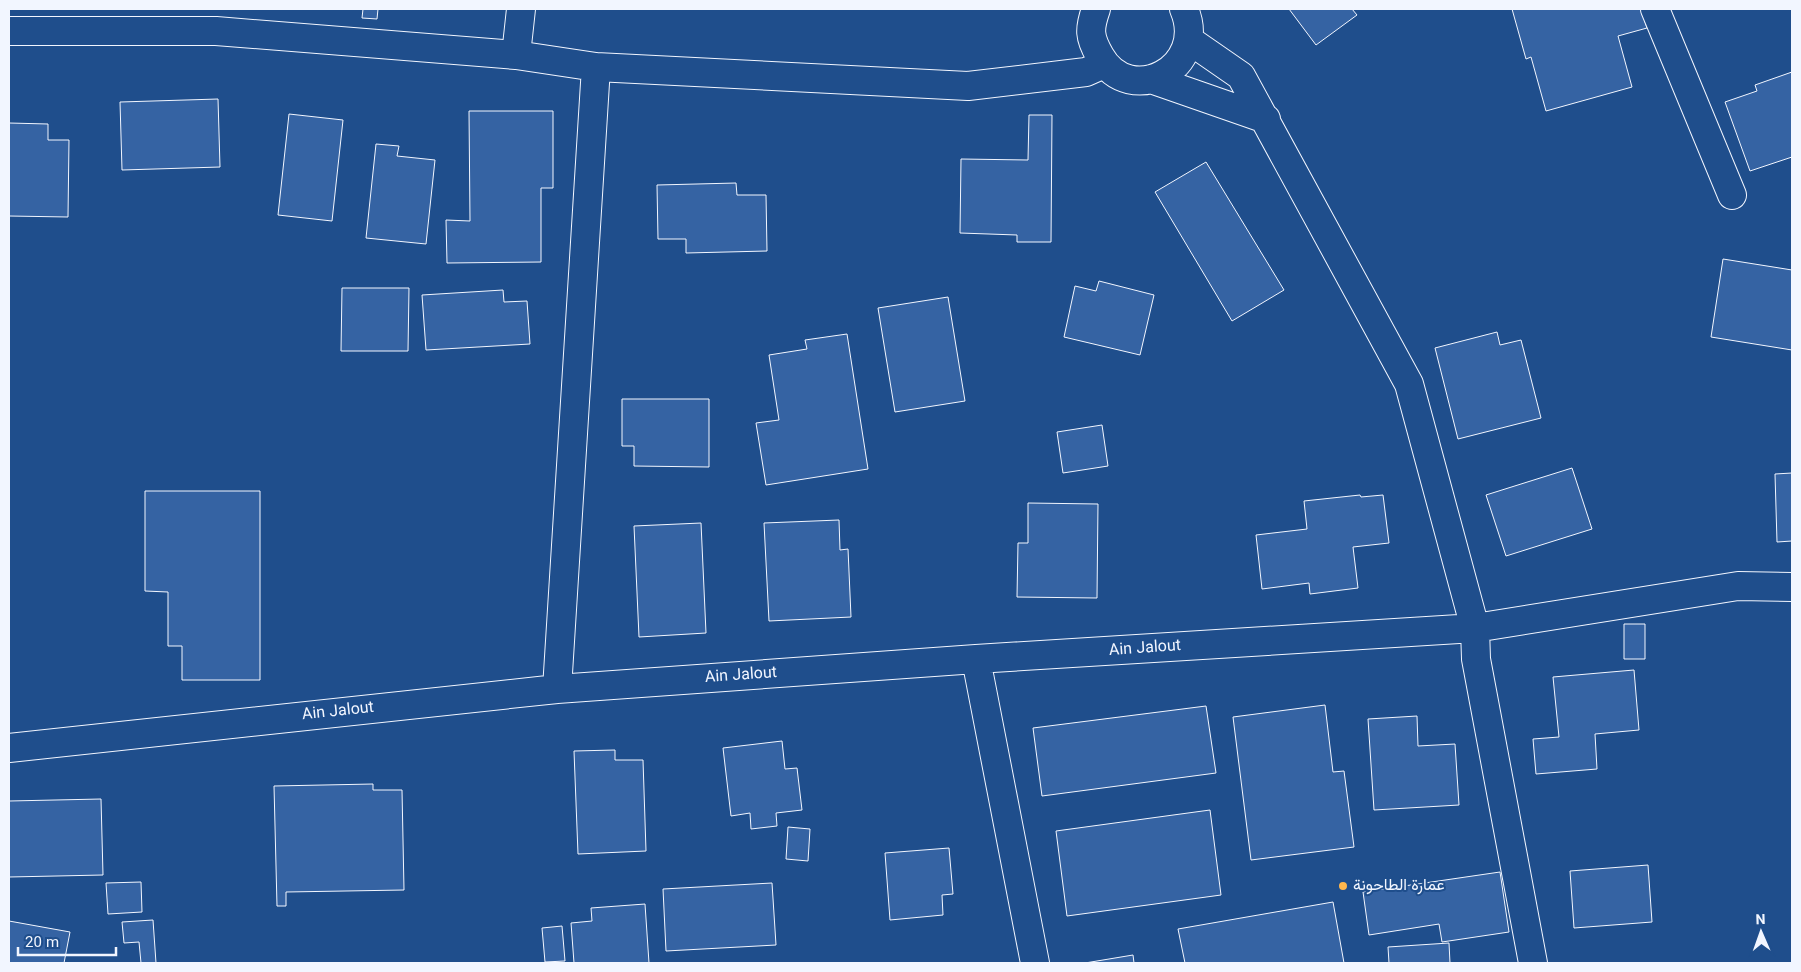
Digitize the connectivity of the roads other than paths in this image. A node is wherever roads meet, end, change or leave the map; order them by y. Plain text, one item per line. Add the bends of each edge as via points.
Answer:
1 (521, 9) edge
2 (1096, 9) edge
3 (1184, 9) edge
4 (1655, 9) edge
5 (9, 31) edge
6 (1189, 40) junction
7 (516, 55) junction
8 (1104, 64) junction
9 (596, 67) junction
10 (1151, 79) junction
11 (1266, 119) junction
12 (1732, 196) dead end
13 (1792, 587) edge
14 (1475, 628) junction
15 (976, 659) junction
16 (557, 689) junction
17 (9, 748) edge
18 (1035, 963) edge
19 (1533, 963) edge

1 - 7 street
2 - 8 street via 1091,22 1091,42
3 - 6 street via 1189,20
4 - 12 street
5 - 7 street via 216,31
6 - 10 street via 1182,58 1168,72
6 - 11 street via 1241,76
7 - 9 street
8 - 9 street via 1086,72 968,86
8 - 10 street via 1132,80
9 - 16 street
10 - 11 street
11 - 14 street via 1409,384
13 - 14 street, Ain Jalout via 1738,586
14 - 15 street, Ain Jalout
14 - 19 street via 1476,659
15 - 16 street, Ain Jalout
15 - 18 street
16 - 17 street, Ain Jalout

